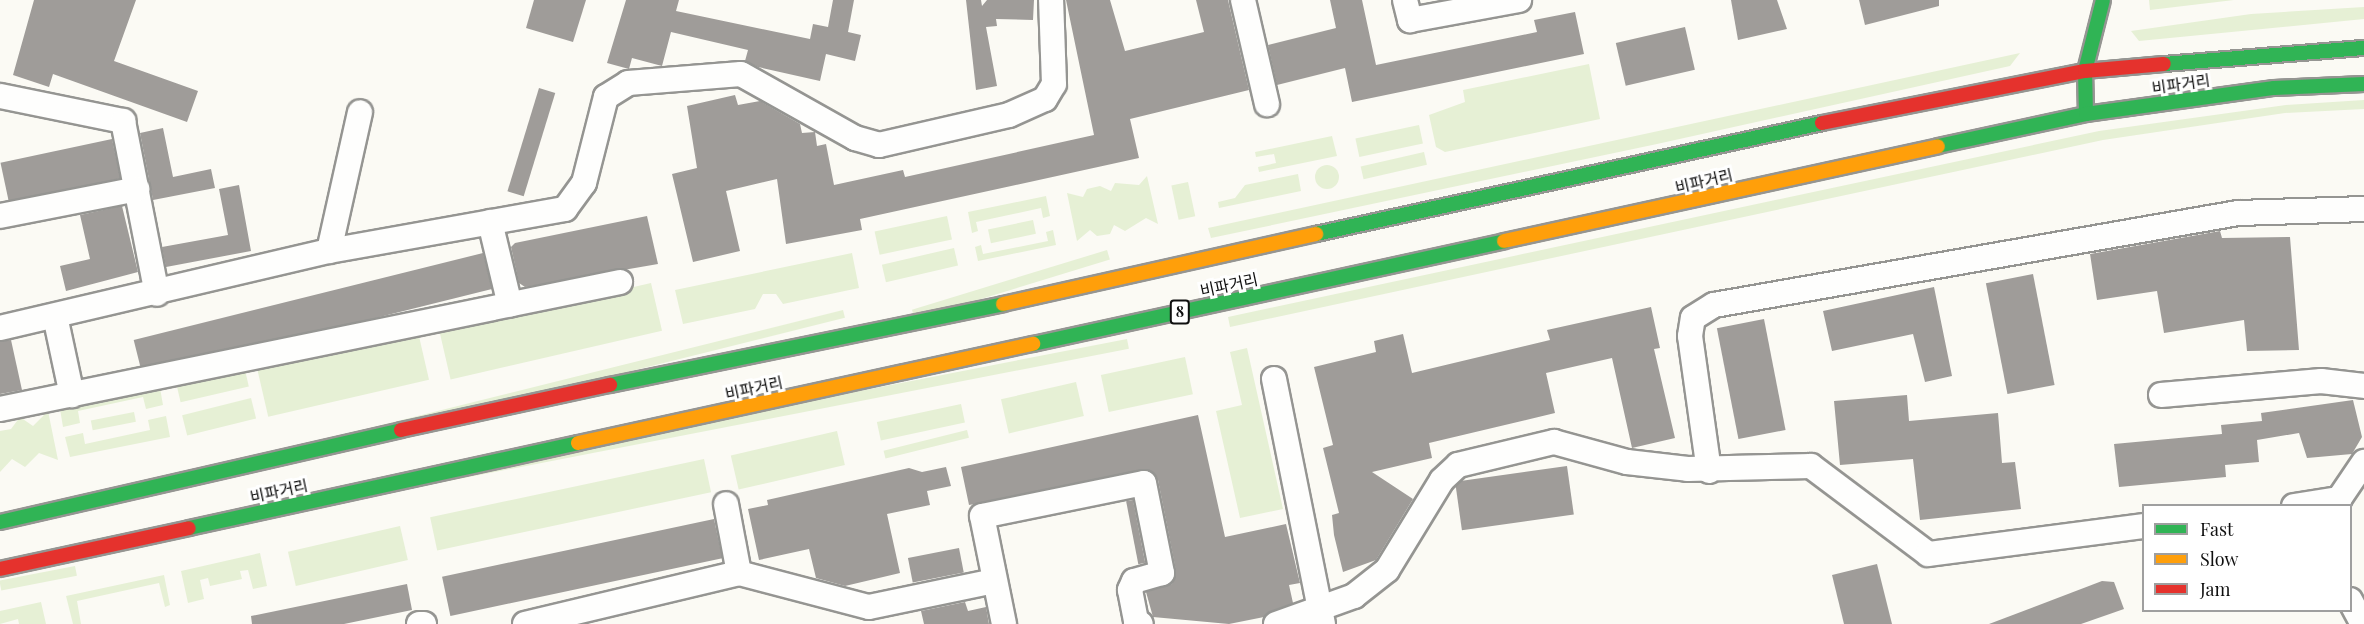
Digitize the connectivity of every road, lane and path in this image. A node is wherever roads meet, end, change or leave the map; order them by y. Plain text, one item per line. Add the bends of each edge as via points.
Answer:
1 (1051, 0) edge
2 (1243, 0) edge
3 (1405, 0) edge
4 (1519, 0) edge
5 (2103, 0) edge
6 (2364, 48) edge
7 (2085, 71) junction
8 (2364, 84) edge
9 (0, 96) edge
10 (1267, 104) dead end
11 (360, 112) dead end
12 (2086, 114) junction
13 (137, 189) junction
14 (2364, 209) edge
15 (0, 216) edge
16 (490, 222) junction
17 (329, 251) junction
18 (620, 282) dead end
19 (156, 294) junction
20 (510, 305) junction
21 (55, 316) junction
22 (0, 328) edge
23 (1274, 379) dead end
24 (2364, 386) edge
25 (72, 394) junction
26 (2161, 394) dead end
27 (0, 410) edge
28 (2364, 462) edge
29 (1709, 471) junction
30 (2339, 502) edge
31 (726, 504) dead end
32 (2316, 504) edge
33 (0, 522) edge
34 (2142, 526) edge
35 (0, 568) edge
36 (739, 573) junction
37 (994, 581) junction
38 (2352, 604) edge
39 (1322, 618) edge
40 (1137, 623) edge
41 (419, 624) edge
42 (424, 624) edge
43 (525, 624) edge
44 (1004, 624) edge
45 (1276, 624) edge
46 (2362, 624) edge

1 - 16 street via 1053,84 1032,108 879,144 855,138 741,74 628,83 616,87 599,112 579,195 565,209
2 - 10 street
3 - 4 street via 1410,20
5 - 7 main road
6 - 7 main road, 비파거리
7 - 12 main road
7 - 33 main road, 비파거리 via 1648,158 1100,284 490,410
8 - 12 main road, 비파거리 / 8 via 2274,88
9 - 13 street via 123,121
11 - 17 street
12 - 35 main road, 비파거리 / 8
13 - 15 street
13 - 19 street
14 - 29 street via 2238,213 1714,305 1693,318 1690,336
16 - 17 street
16 - 20 street
17 - 19 street
18 - 20 street
19 - 21 street
20 - 25 street
21 - 22 street
21 - 25 street
23 - 39 street
24 - 26 street via 2321,381
25 - 27 street
28 - 30 street
29 - 34 street via 1811,466 1929,554
29 - 39 street via 1627,462 1554,442 1458,465 1442,480 1387,570
30 - 32 street
31 - 36 street
36 - 37 street via 869,607
36 - 43 street
37 - 40 street via 982,516 1144,483 1162,573 1134,581 1130,590
37 - 44 street
38 - 46 street
39 - 45 street
41 - 42 street

